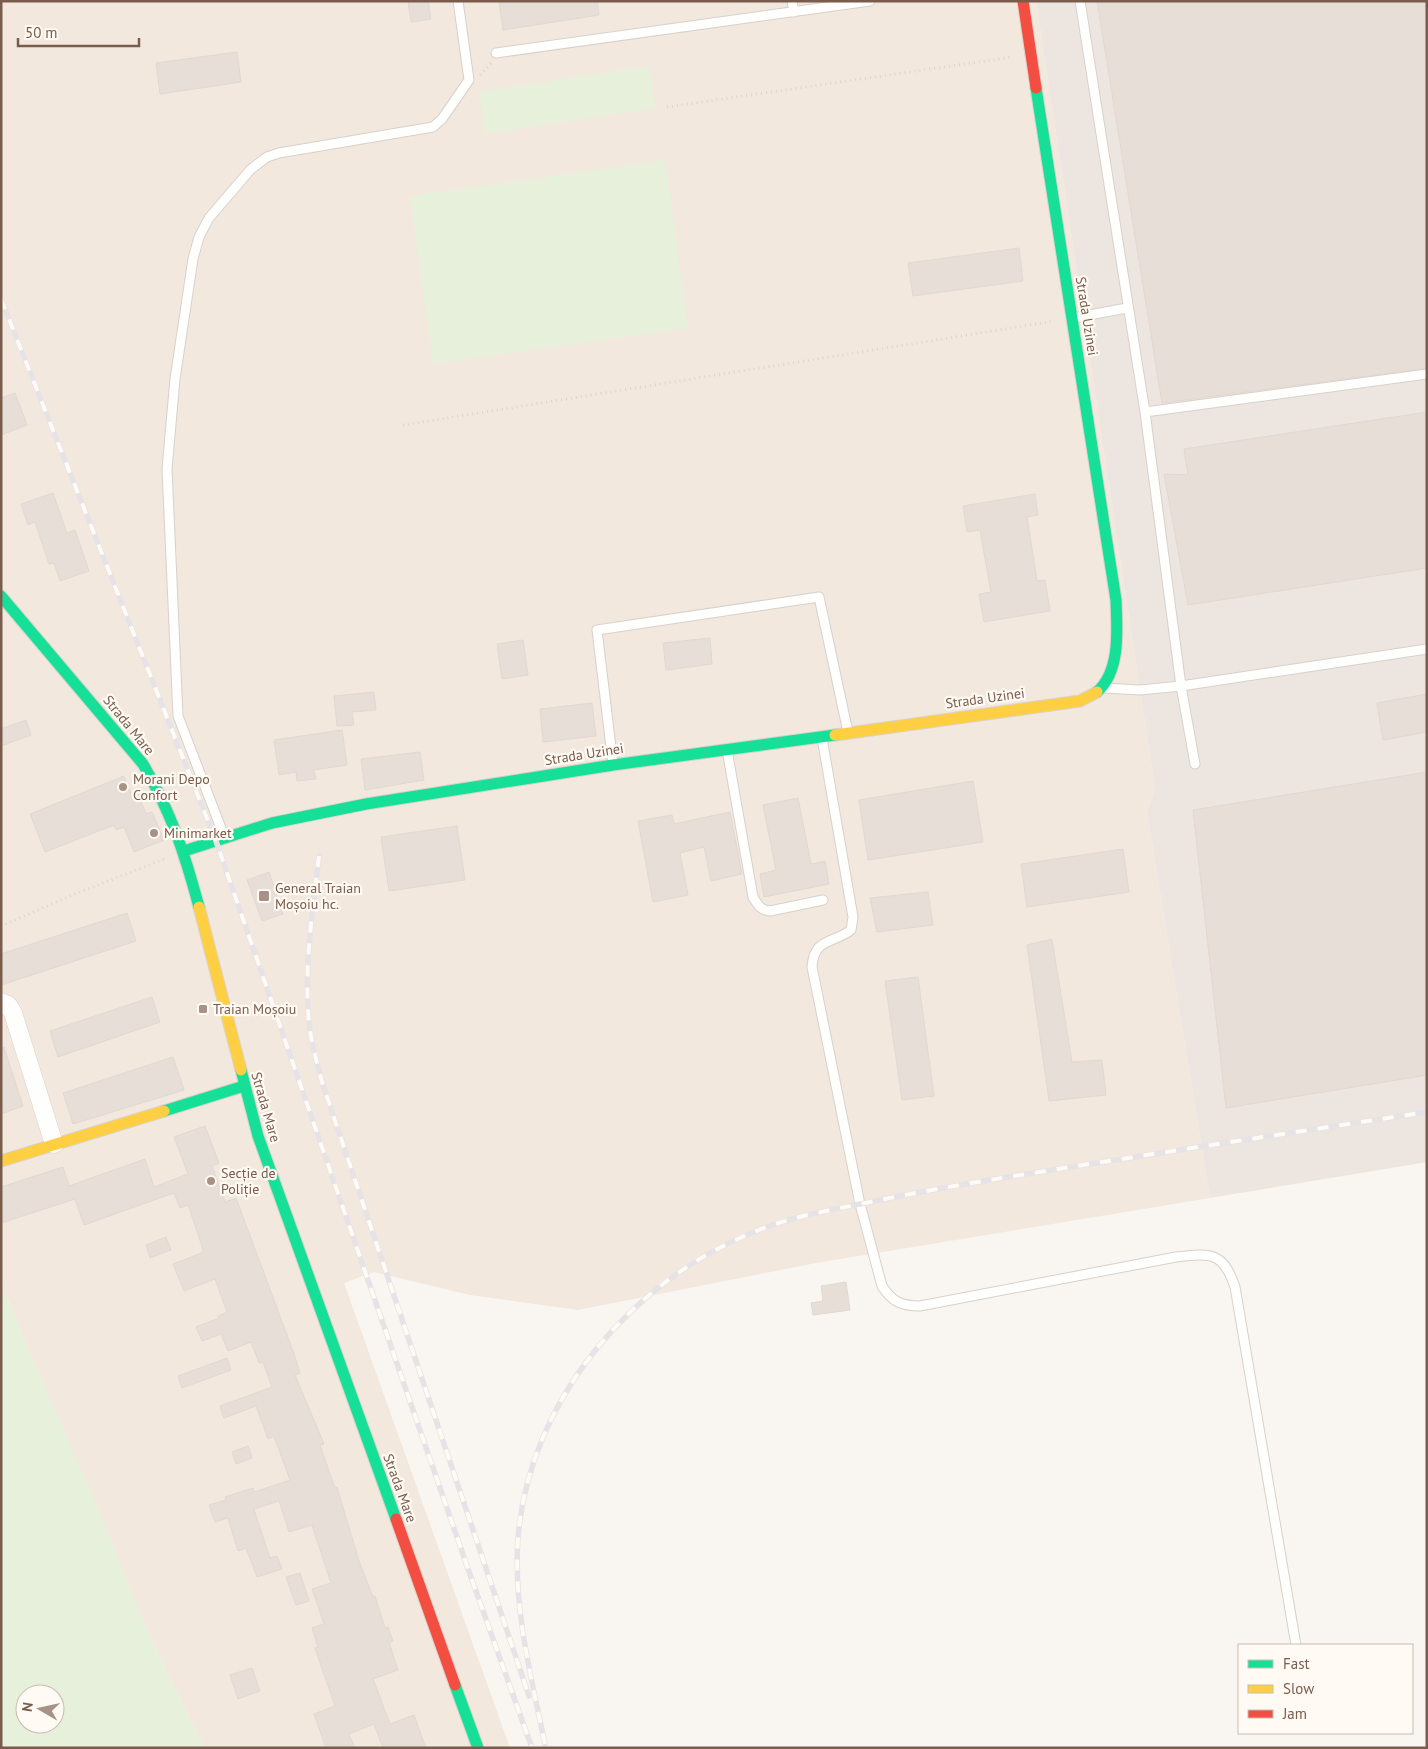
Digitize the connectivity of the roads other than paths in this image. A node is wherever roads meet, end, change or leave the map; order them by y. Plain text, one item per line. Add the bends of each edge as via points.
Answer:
1 (458, 1) edge
2 (792, 1) edge
3 (870, 1) edge
4 (1023, 1) edge
5 (1080, 1) edge
6 (794, 12) junction
7 (496, 53) road end
8 (1127, 308) junction
9 (1072, 318) junction
10 (1427, 374) edge
11 (1145, 412) junction
12 (1, 596) edge
13 (1427, 649) edge
14 (1181, 686) junction
15 (1102, 688) junction
16 (848, 732) junction
17 (822, 736) junction
18 (727, 749) junction
19 (1195, 764) dead end
20 (613, 765) junction
21 (225, 838) junction
22 (184, 851) junction
23 (823, 900) dead end
24 (1, 1002) edge
25 (244, 1086) junction
26 (54, 1144) junction
27 (1, 1161) edge
28 (1296, 1644) edge
29 (478, 1748) edge

1 - 21 lane via 469,80 442,119 433,127 267,157 208,218 199,237 175,379 168,479 178,716
2 - 6 lane
3 - 6 lane
4 - 9 street, Strada Uzinei
5 - 8 lane
6 - 7 lane
8 - 9 lane
8 - 11 lane
9 - 15 street, Strada Uzinei via 1116,600 1114,664
10 - 11 lane
11 - 14 lane
12 - 22 street, Strada Mare via 143,764
13 - 14 lane
14 - 15 lane via 1140,690
14 - 19 lane
15 - 16 street, Strada Uzinei via 1080,701
16 - 17 street, Strada Uzinei
16 - 20 lane via 819,597 597,630
17 - 18 street, Strada Uzinei
17 - 28 lane via 853,917 851,930 821,944 813,954 812,966 860,1204 882,1286 898,1304 920,1306 1176,1257 1209,1256 1221,1260 1229,1269 1235,1287
18 - 20 street, Strada Uzinei
18 - 23 lane via 753,897 758,906 770,911
20 - 21 street, Strada Uzinei via 366,804 272,824
21 - 22 street, Strada Uzinei
22 - 25 street, Strada Mare
24 - 26 street via 8,1005 13,1013
25 - 26 street
25 - 29 street, Strada Mare via 277,1192
26 - 27 street

